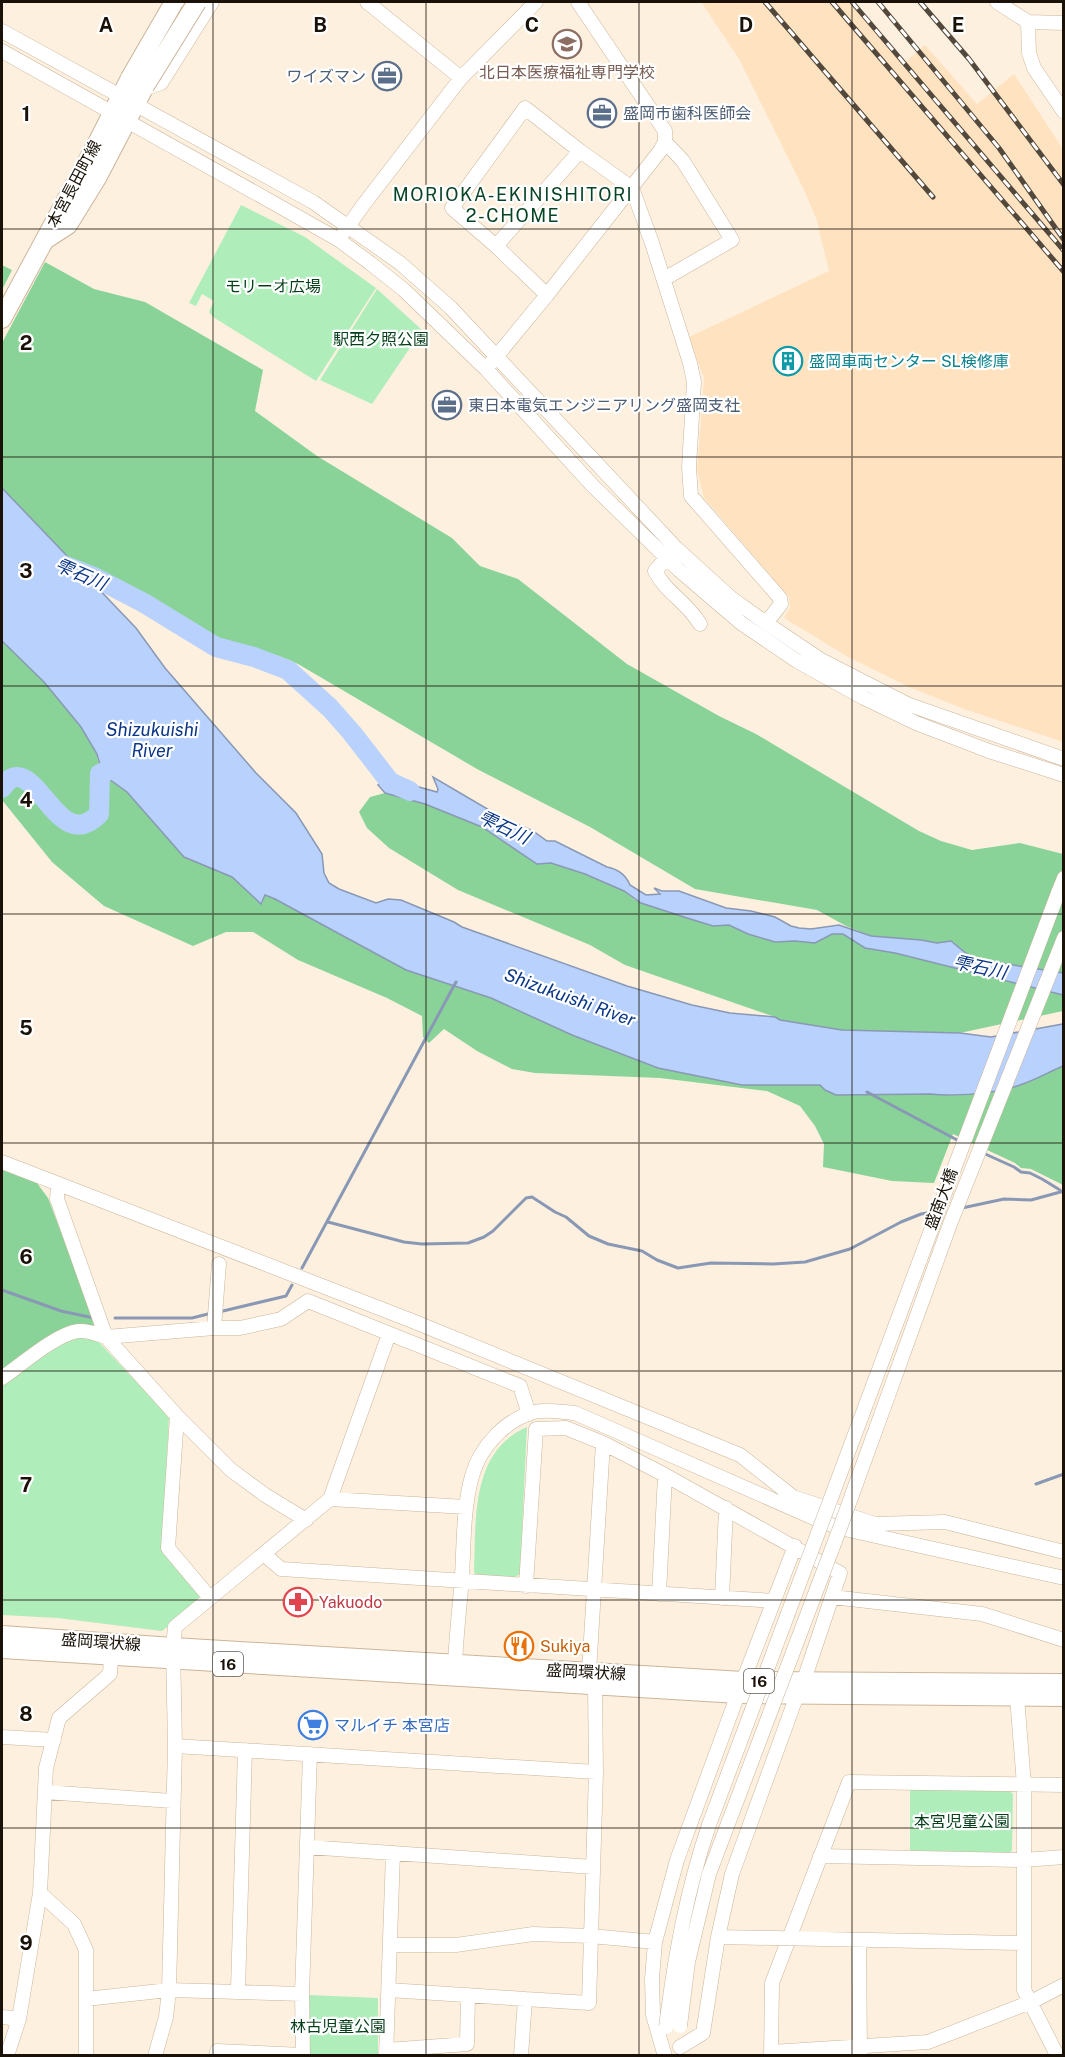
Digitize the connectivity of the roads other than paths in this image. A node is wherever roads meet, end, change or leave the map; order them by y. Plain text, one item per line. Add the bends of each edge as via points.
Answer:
1 (176, 2) edge
2 (197, 2) edge
3 (212, 2) edge
4 (367, 2) edge
5 (536, 2) edge
6 (579, 2) edge
7 (997, 2) edge
8 (1028, 22) junction
9 (1064, 23) edge
10 (2, 31) edge
11 (2, 51) edge
12 (460, 78) junction
13 (137, 82) junction
14 (123, 109) junction
15 (1064, 112) edge
16 (664, 142) junction
17 (580, 151) junction
18 (632, 188) junction
19 (348, 226) junction
20 (339, 240) junction
21 (496, 246) junction
22 (664, 279) junction
23 (547, 295) junction
24 (2, 319) edge
25 (497, 357) junction
26 (486, 369) junction
27 (671, 553) junction
28 (766, 623) junction
29 (700, 624) dead end
30 (1064, 759) edge
31 (1064, 775) edge
32 (1064, 878) edge
33 (1064, 938) edge
34 (2, 1162) edge
35 (57, 1185) junction
36 (219, 1264) dead end
37 (214, 1328) junction
38 (389, 1334) junction
39 (106, 1337) junction
40 (2, 1378) edge
41 (529, 1414) junction
42 (177, 1416) junction
43 (603, 1443) junction
44 (665, 1475) junction
45 (330, 1499) junction
46 (466, 1507) junction
47 (726, 1508) junction
48 (306, 1520) junction
49 (823, 1522) junction
50 (840, 1528) junction
51 (795, 1546) junction
52 (1064, 1552) edge
53 (265, 1555) junction
54 (1064, 1578) edge
55 (462, 1581) junction
56 (526, 1586) junction
57 (593, 1588) junction
58 (659, 1594) junction
59 (832, 1597) junction
60 (210, 1598) junction
61 (722, 1598) junction
62 (774, 1601) junction
63 (2, 1635) edge
64 (1064, 1640) edge
65 (2, 1649) edge
66 (173, 1654) junction
67 (111, 1656) junction
68 (455, 1671) junction
69 (592, 1679) junction
70 (1064, 1683) edge
71 (741, 1687) junction
72 (800, 1688) junction
73 (1017, 1697) junction
74 (1064, 1697) edge
75 (2, 1737) edge
76 (54, 1740) junction
77 (175, 1746) junction
78 (245, 1750) junction
79 (310, 1754) junction
80 (596, 1772) junction
81 (1024, 1785) junction
82 (1064, 1785) edge
83 (45, 1792) junction
84 (172, 1801) junction
85 (307, 1847) junction
86 (393, 1853) junction
87 (820, 1856) junction
88 (1064, 1857) edge
89 (1023, 1860) junction
90 (593, 1868) junction
91 (40, 1893) junction
92 (591, 1936) junction
93 (718, 1937) junction
94 (788, 1939) junction
95 (859, 1941) junction
96 (655, 1942) junction
97 (1023, 1943) junction
98 (390, 1945) junction
99 (1064, 1985) edge
100 (169, 1990) junction
101 (238, 1990) junction
102 (389, 1990) junction
103 (302, 1994) junction
104 (468, 1995) junction
105 (86, 1999) junction
106 (525, 1999) junction
107 (1031, 2002) junction
108 (2, 2018) edge
109 (19, 2019) junction
110 (673, 2026) junction
111 (680, 2051) edge
112 (860, 2051) edge
113 (386, 2053) edge
114 (1057, 2053) edge
115 (664, 2054) edge
116 (771, 2054) edge
117 (7, 2055) edge
118 (86, 2055) edge
119 (155, 2055) edge
120 (217, 2055) edge
121 (303, 2055) edge
122 (521, 2055) edge

1 - 3 street via 130,70 131,77 149,87 161,83
1 - 13 main road, 本宮長田町線, bridge
2 - 13 main road, 本宮長田町線, bridge
4 - 12 street
5 - 12 street
6 - 16 street via 665,131
7 - 8 street
8 - 9 street
8 - 15 street via 1029,53 1034,68
10 - 14 street
11 - 14 street
12 - 19 street
13 - 14 main road, 本宮長田町線
14 - 19 street via 313,202
14 - 20 street
14 - 24 main road, 本宮長田町線 via 97,178 68,225 44,241
16 - 18 street
16 - 22 street via 683,161 732,240
17 - 18 street
17 - 21 street
17 - 21 street via 525,108 452,208
18 - 22 street
18 - 23 street
19 - 20 street
19 - 25 street via 400,263 451,308
20 - 26 street via 404,290
21 - 23 street
22 - 28 street via 694,382 691,496 780,598 781,604
23 - 25 street
25 - 26 street
25 - 27 street
26 - 27 street via 592,485
27 - 28 street
27 - 29 street via 655,571 661,583 692,610
27 - 31 street via 741,623 796,661 916,723
28 - 30 street via 821,660 907,704
32 - 49 street, 盛南大橋, bridge
33 - 50 street, 盛南大橋, bridge via 950,1224
34 - 35 street
35 - 39 street via 57,1199
35 - 52 street via 410,1320 740,1455 793,1497 875,1524 945,1522
36 - 37 street
37 - 38 street via 240,1328 280,1319 308,1301
37 - 39 street
38 - 41 street via 520,1386
38 - 45 street
39 - 40 street via 80,1331 64,1335
39 - 42 street
41 - 46 street via 496,1434 486,1447 472,1475
41 - 49 street via 552,1410 575,1413
42 - 48 street via 231,1470
42 - 60 street via 168,1548
43 - 44 street
43 - 56 street via 566,1428 536,1429
43 - 57 street
44 - 47 street
44 - 58 street
45 - 46 street
45 - 48 street
46 - 55 street
47 - 51 street
47 - 61 street
48 - 53 street
49 - 50 street
49 - 110 street, 盛南大橋, bridge via 693,1872 675,1958
50 - 54 street
50 - 110 street, 盛南大橋, bridge via 709,1874
51 - 59 street via 840,1573
51 - 62 street
53 - 55 street via 281,1569
53 - 60 street
55 - 56 street
55 - 68 street
56 - 57 street
57 - 58 street
57 - 69 street
58 - 61 street
59 - 64 street via 982,1614
59 - 72 street
60 - 66 street via 175,1628
61 - 62 street
62 - 71 street
63 - 66 main road, 盛岡環状線 / 16
65 - 67 main road, 盛岡環状線 / 16
66 - 67 main road, 盛岡環状線 / 16
66 - 68 main road, 盛岡環状線 / 16
66 - 77 street
67 - 76 street via 110,1674 59,1718
68 - 69 main road, 盛岡環状線 / 16
69 - 71 main road, 盛岡環状線 / 16
69 - 80 street
70 - 72 main road, 盛岡環状線 / 16
71 - 72 main road, 盛岡環状線 / 16
71 - 96 street via 677,1860
72 - 73 main road, 盛岡環状線 / 16
72 - 93 street via 732,1874
73 - 74 main road, 盛岡環状線 / 16
73 - 81 street
75 - 76 street
76 - 83 street via 46,1768
77 - 78 street
77 - 84 street
78 - 79 street
78 - 101 street
79 - 80 street
79 - 85 street
80 - 90 street
81 - 82 street
81 - 87 street via 849,1782
81 - 89 street
83 - 84 street
83 - 91 street
84 - 100 street
85 - 86 street
85 - 103 street
86 - 90 street
86 - 98 street
87 - 89 street
87 - 94 street
88 - 89 street
89 - 97 street
90 - 92 street
91 - 105 street via 74,1924 86,1950
91 - 109 street
92 - 96 street
92 - 98 street via 533,1934 456,1945
92 - 106 street via 590,2003
93 - 94 street
93 - 111 street via 703,2033
94 - 95 street
94 - 116 street via 772,1983
95 - 97 street
95 - 112 street
96 - 115 street via 653,2014
97 - 107 street via 1024,1990
98 - 102 street
99 - 107 street
100 - 101 street
100 - 105 street
100 - 119 street
101 - 103 street
102 - 104 street
102 - 113 street
103 - 121 street
104 - 106 street
104 - 113 street via 467,2044
105 - 118 street
106 - 122 street
107 - 112 street via 928,2042
107 - 114 street
108 - 109 street
109 - 117 street
110 - 111 street
110 - 115 street
112 - 116 street
120 - 121 street via 217,2051

